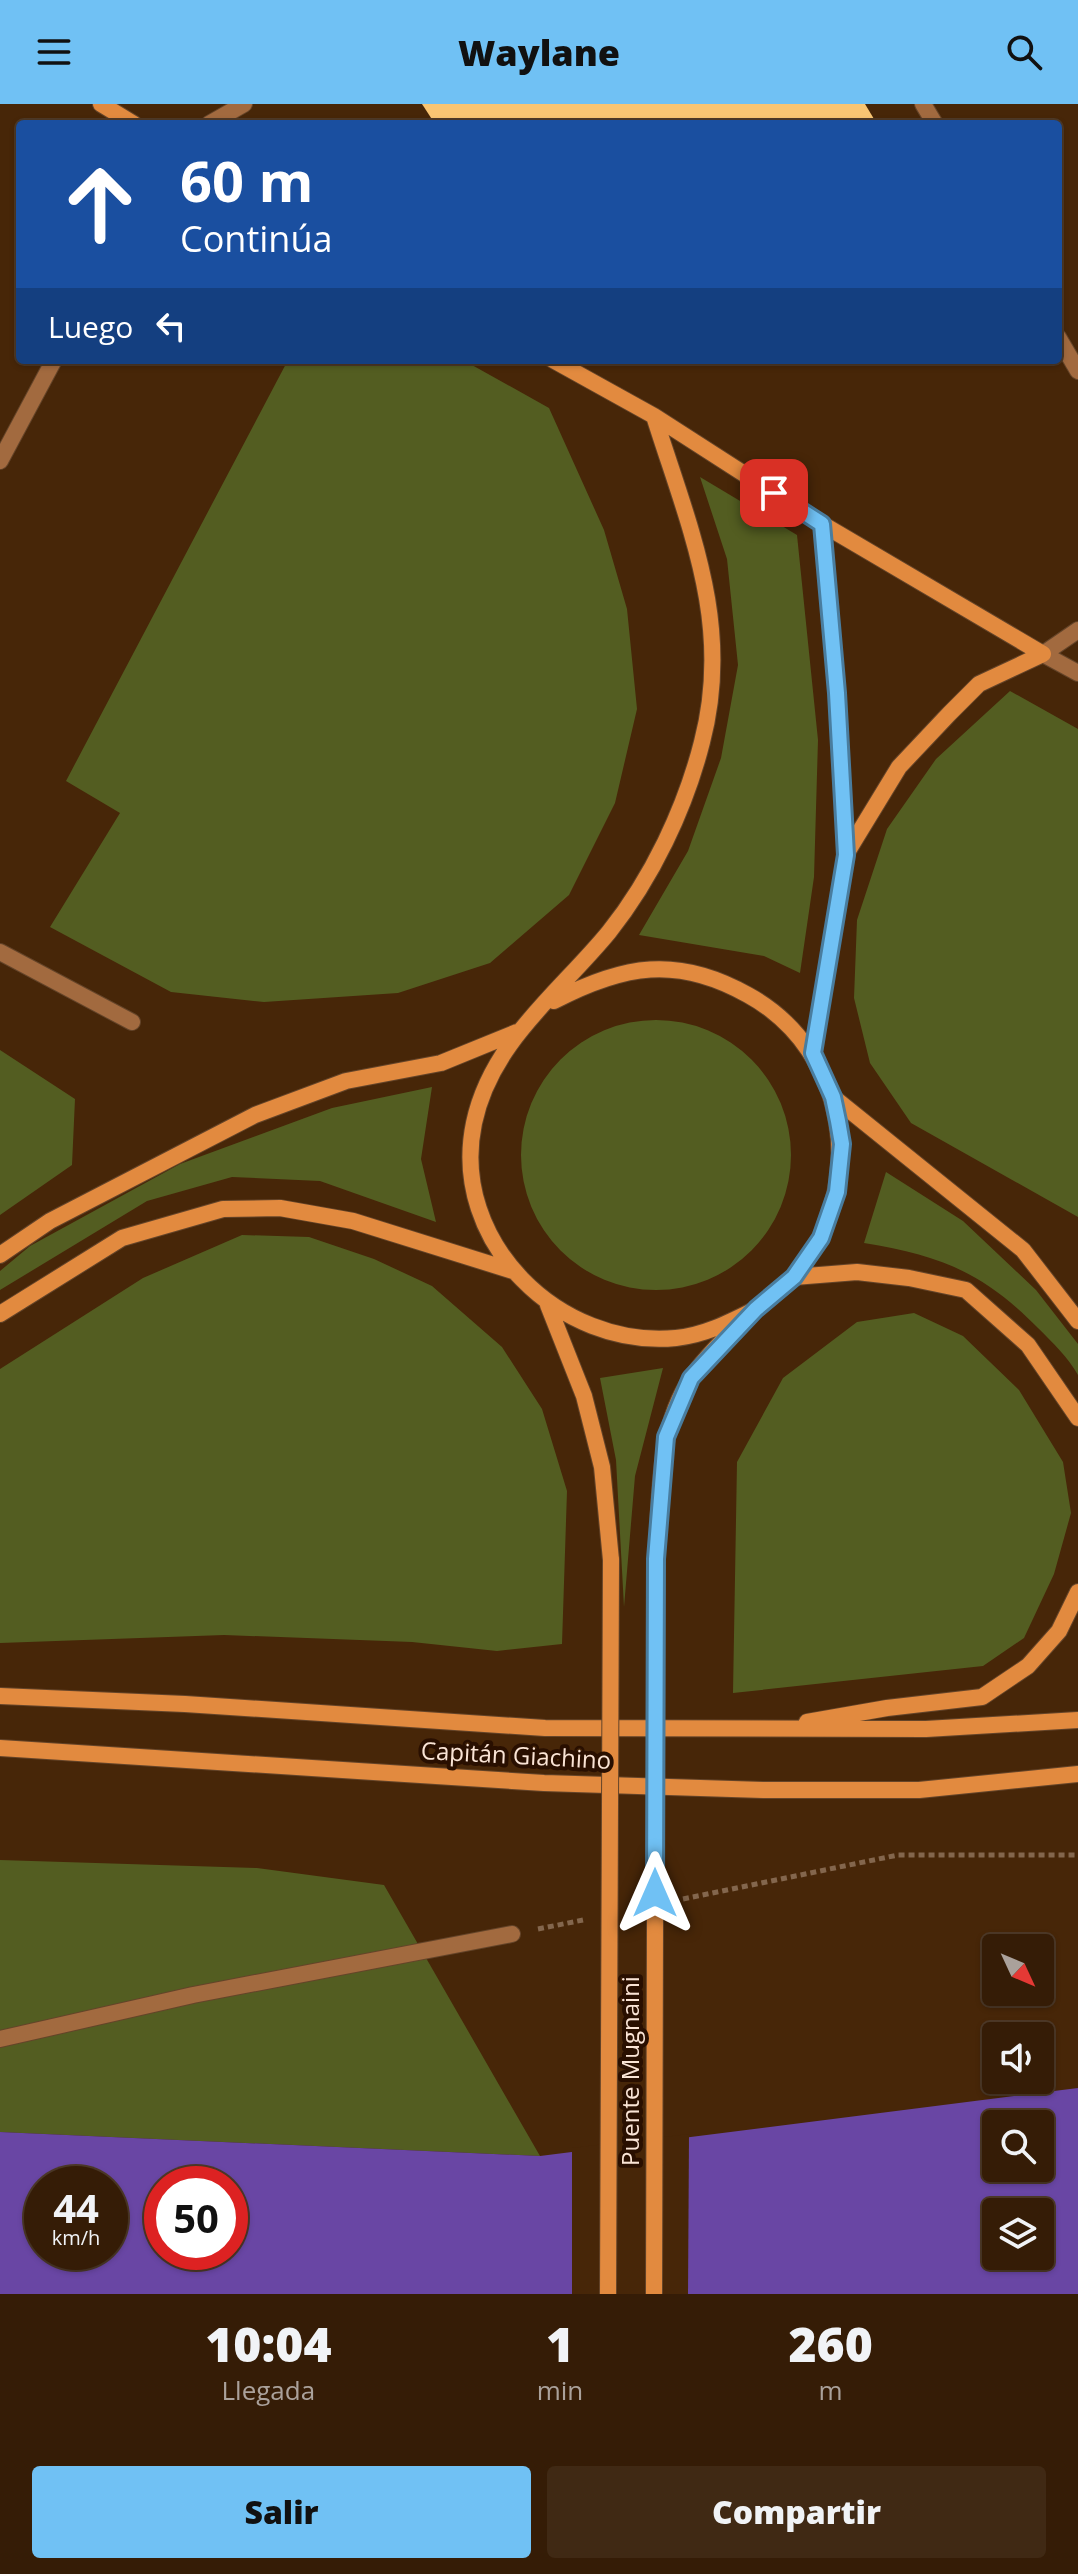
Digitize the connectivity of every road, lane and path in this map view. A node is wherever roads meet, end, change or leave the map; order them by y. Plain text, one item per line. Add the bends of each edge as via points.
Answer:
1 (101, 104) edge
2 (244, 104) edge
3 (127, 120) edge
4 (216, 120) edge
5 (1062, 344) edge
6 (52, 364) edge
7 (560, 364) edge
8 (1078, 371) edge
9 (654, 416) junction
10 (0, 461) edge
11 (822, 524) junction
12 (1078, 630) edge
13 (1043, 654) junction
14 (1078, 673) edge
15 (846, 855) junction
16 (0, 952) edge
17 (546, 1005) junction
18 (132, 1022) dead end
19 (517, 1032) junction
20 (813, 1053) junction
21 (833, 1097) junction
22 (0, 1255) edge
23 (513, 1271) junction
24 (794, 1277) junction
25 (548, 1305) junction
26 (756, 1309) junction
27 (0, 1314) edge
28 (1078, 1321) edge
29 (1078, 1418) edge
30 (1078, 1592) edge
31 (0, 1696) edge
32 (1078, 1720) edge
33 (763, 1730) junction
34 (0, 1748) edge
35 (1078, 1774) edge
36 (1078, 1855) edge
37 (682, 1900) dead end
38 (589, 1918) dead end
39 (512, 1934) joint
40 (0, 2039) edge
41 (608, 2294) edge
42 (654, 2294) edge

1 - 3 main road
2 - 4 street
5 - 8 street
6 - 10 street
7 - 9 main road
9 - 11 main road
9 - 17 main road via 708,585 714,647 703,741 667,841 611,929
11 - 13 main road
11 - 15 main road
12 - 13 street
13 - 14 street
13 - 15 main road via 979,684 949,714 899,767
15 - 20 main road
16 - 18 street
17 - 19 main road
17 - 20 main road via 600,977 660,968 705,976 773,1008
19 - 22 main road via 441,1063 346,1081 255,1115 50,1221
19 - 23 main road via 489,1075 474,1125 473,1164 486,1227
20 - 21 main road
21 - 24 main road via 842,1144 837,1192 821,1238
21 - 28 main road via 1023,1250
23 - 25 main road
23 - 27 main road via 353,1221 280,1208 223,1209 122,1238
24 - 26 main road
24 - 29 main road via 857,1272 966,1290 1028,1345
25 - 26 main road via 592,1328 676,1338
25 - 41 main road, Puente Mugnaini, bridge via 584,1396 602,1467 611,1560
26 - 42 main road, Puente Mugnaini, bridge via 691,1378 666,1437 656,1559
30 - 33 main road via 1059,1631 1028,1666 982,1697
31 - 33 main road, Capitán Giachino via 545,1728
32 - 33 main road, Capitán Giachino via 926,1729
34 - 35 main road, Capitán Giachino via 544,1783 763,1790 919,1790
36 - 37 path via 898,1855
38 - 39 path
39 - 40 street via 193,1995

